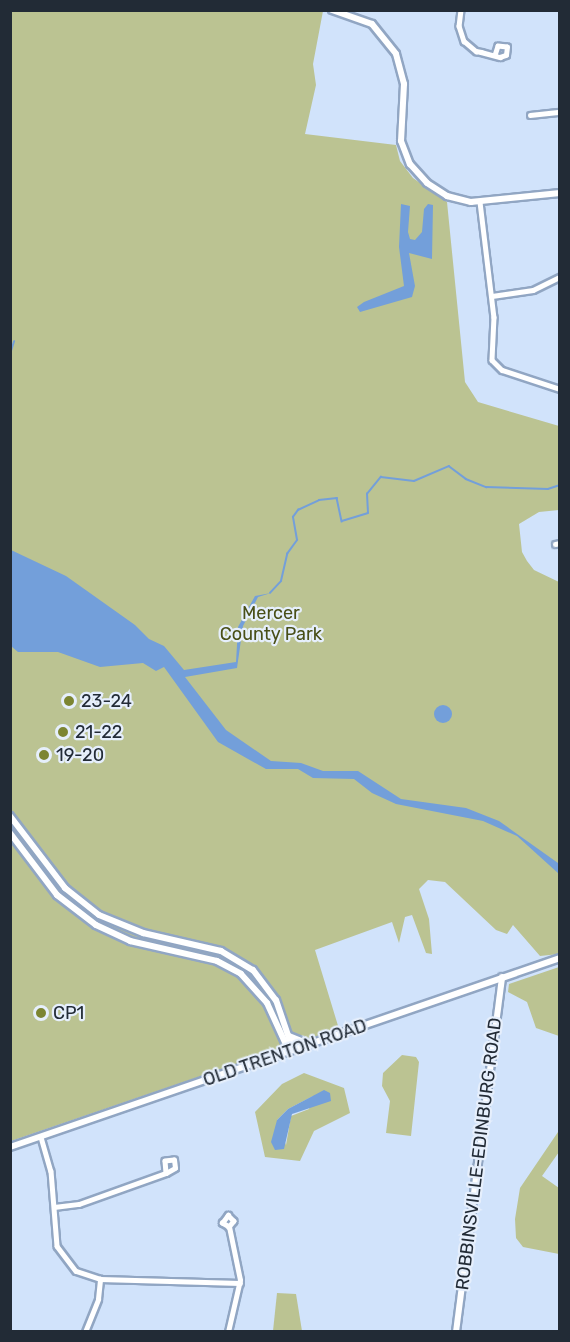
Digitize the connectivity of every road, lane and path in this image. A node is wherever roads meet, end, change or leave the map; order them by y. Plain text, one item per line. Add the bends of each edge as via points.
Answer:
1 (332, 10) edge
2 (461, 10) edge
3 (495, 55) dead end
4 (560, 112) edge
5 (530, 115) dead end
6 (560, 193) edge
7 (480, 202) junction
8 (560, 277) edge
9 (492, 296) junction
10 (560, 389) edge
11 (10, 816) edge
12 (10, 833) edge
13 (199, 945) junction
14 (197, 956) junction
15 (560, 958) edge
16 (502, 977) junction
17 (486, 983) junction
18 (500, 997) junction
19 (286, 1037) junction
20 (309, 1044) junction
21 (291, 1050) junction
22 (274, 1056) junction
23 (41, 1137) junction
24 (10, 1147) edge
25 (166, 1173) dead end
26 (54, 1207) junction
27 (229, 1227) dead end
28 (100, 1279) junction
29 (240, 1283) junction
30 (85, 1332) edge
31 (228, 1332) edge
32 (456, 1332) edge

1 - 7 street via 372,24 396,54 404,84 399,132 415,171 447,196
2 - 3 street via 459,26 464,41 477,51
4 - 5 street
6 - 7 street
7 - 9 street
8 - 9 street via 533,290
9 - 10 street via 494,363 502,370
11 - 13 street via 57,879 92,910 130,930
12 - 14 street via 49,885 85,919 130,940
13 - 14 street
13 - 19 street via 231,955 260,977 276,1000
14 - 19 street via 225,965 248,980 267,1003
15 - 16 street, OLD TRENTON ROAD
16 - 17 street, OLD TRENTON ROAD
16 - 18 street, ROBBINSVILLE-EDINBURG ROAD
17 - 18 street via 493,985
17 - 20 street, OLD TRENTON ROAD
18 - 32 street, ROBBINSVILLE-EDINBURG ROAD
19 - 20 street
19 - 21 street
19 - 22 street
20 - 21 street, OLD TRENTON ROAD
21 - 22 street, OLD TRENTON ROAD
22 - 23 street, OLD TRENTON ROAD
23 - 24 street, OLD TRENTON ROAD
23 - 26 street via 50,1163
25 - 26 street via 79,1204
26 - 28 street via 56,1240 63,1257 82,1274
27 - 29 street
28 - 29 street
28 - 30 street via 98,1299
29 - 31 street

